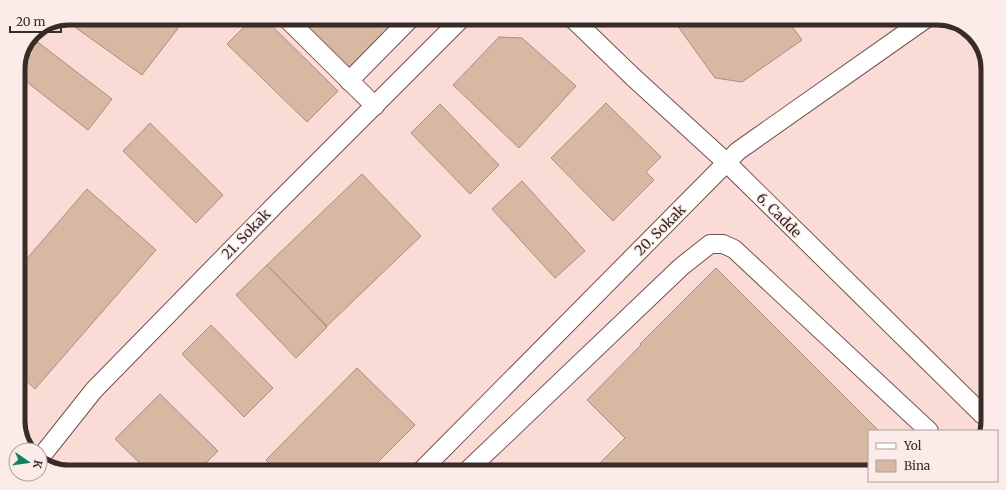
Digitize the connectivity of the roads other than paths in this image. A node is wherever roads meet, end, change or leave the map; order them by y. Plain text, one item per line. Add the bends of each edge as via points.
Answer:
1 (293, 25) edge
2 (404, 25) edge
3 (455, 25) edge
4 (579, 25) edge
5 (917, 25) edge
6 (349, 81) junction
7 (375, 106) junction
8 (727, 163) junction
9 (981, 413) edge
10 (928, 430) edge
11 (48, 448) edge
12 (427, 465) edge
13 (473, 465) edge

1 - 6 street
2 - 6 street
3 - 7 street, 21. Sokak
4 - 8 street, 6. Cadde
5 - 8 street, 20. Sokak via 738,151
6 - 7 street
7 - 11 street, 21. Sokak via 94,390
8 - 9 street, 6. Cadde
8 - 12 street, 20. Sokak
10 - 13 street via 734,249 723,244 710,244 681,267

